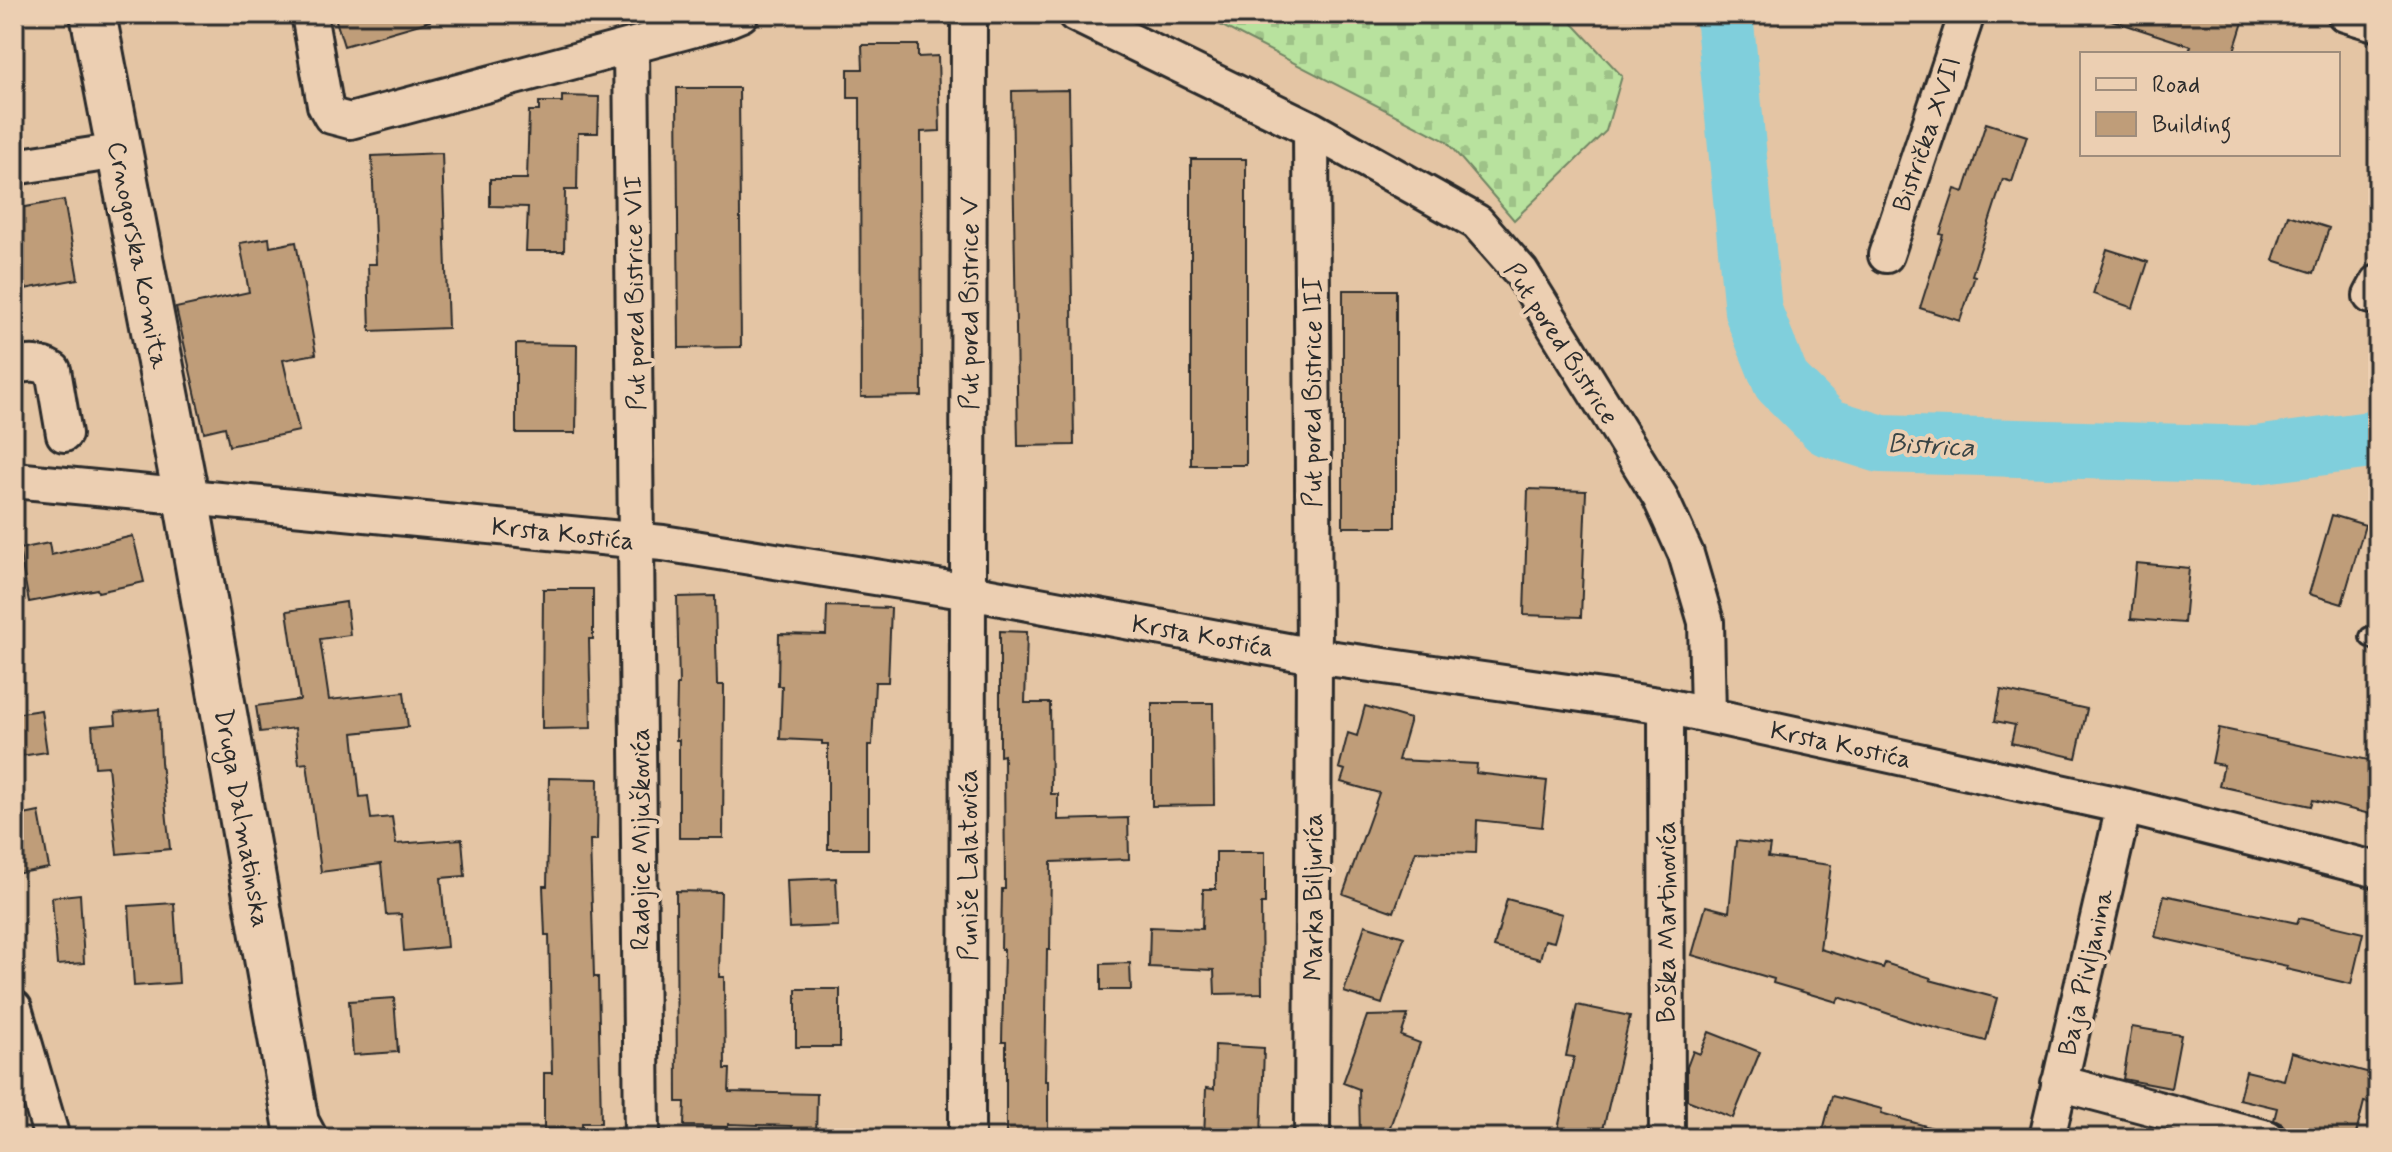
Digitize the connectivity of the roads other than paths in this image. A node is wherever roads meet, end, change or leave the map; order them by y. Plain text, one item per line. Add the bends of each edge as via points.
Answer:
1 (93, 14) edge
2 (309, 14) edge
3 (969, 14) edge
4 (1075, 14) edge
5 (1967, 14) edge
6 (2345, 14) edge
7 (728, 16) edge
8 (2378, 24) edge
9 (631, 46) junction
10 (1311, 129) junction
11 (119, 151) junction
12 (14, 167) edge
13 (1886, 255) dead end
14 (14, 366) edge
15 (64, 434) dead end
16 (14, 480) edge
17 (186, 497) junction
18 (637, 540) junction
19 (969, 592) junction
20 (1314, 656) junction
21 (1666, 706) junction
22 (1708, 715) junction
23 (2124, 806) junction
24 (2378, 870) edge
25 (14, 1008) edge
26 (2059, 1083) junction
27 (52, 1138) edge
28 (304, 1138) edge
29 (642, 1138) edge
30 (967, 1138) edge
31 (1312, 1138) edge
32 (1667, 1138) edge
33 (2047, 1138) edge
34 (2267, 1138) edge

1 - 11 street, Crnogorska Komita
2 - 9 street via 325,105 331,116 350,121
3 - 19 street, Put pored Bistrice V
4 - 10 street, Put pored Bistrice
5 - 13 street, Bistrička XVII
6 - 8 street
7 - 9 street
9 - 18 street, Put pored Bistrice VII
10 - 20 street, Put pored Bistrice III
10 - 22 street, Put pored Bistrice via 1477,222 1521,272 1660,497 1686,554 1706,622
11 - 12 street
11 - 17 street, Crnogorska Komita
14 - 15 street via 30,363 53,370
16 - 17 street, Krsta Kostića
17 - 18 street, Krsta Kostića
17 - 28 street, Druga Dalmatinska via 296,1123
18 - 19 street, Krsta Kostića
18 - 29 street, Radojice Mijuškovića
19 - 20 street, Krsta Kostića
19 - 30 street, Puniše Lalatovića
20 - 21 street, Krsta Kostića
20 - 31 street, Marka Biljurića
21 - 22 street, Krsta Kostića
21 - 32 street, Boška Martinovića
22 - 23 street, Krsta Kostića
23 - 24 street, Krsta Kostića
23 - 26 street, Baja Pivljanina
25 - 27 street
26 - 33 street, Baja Pivljanina
26 - 34 street

